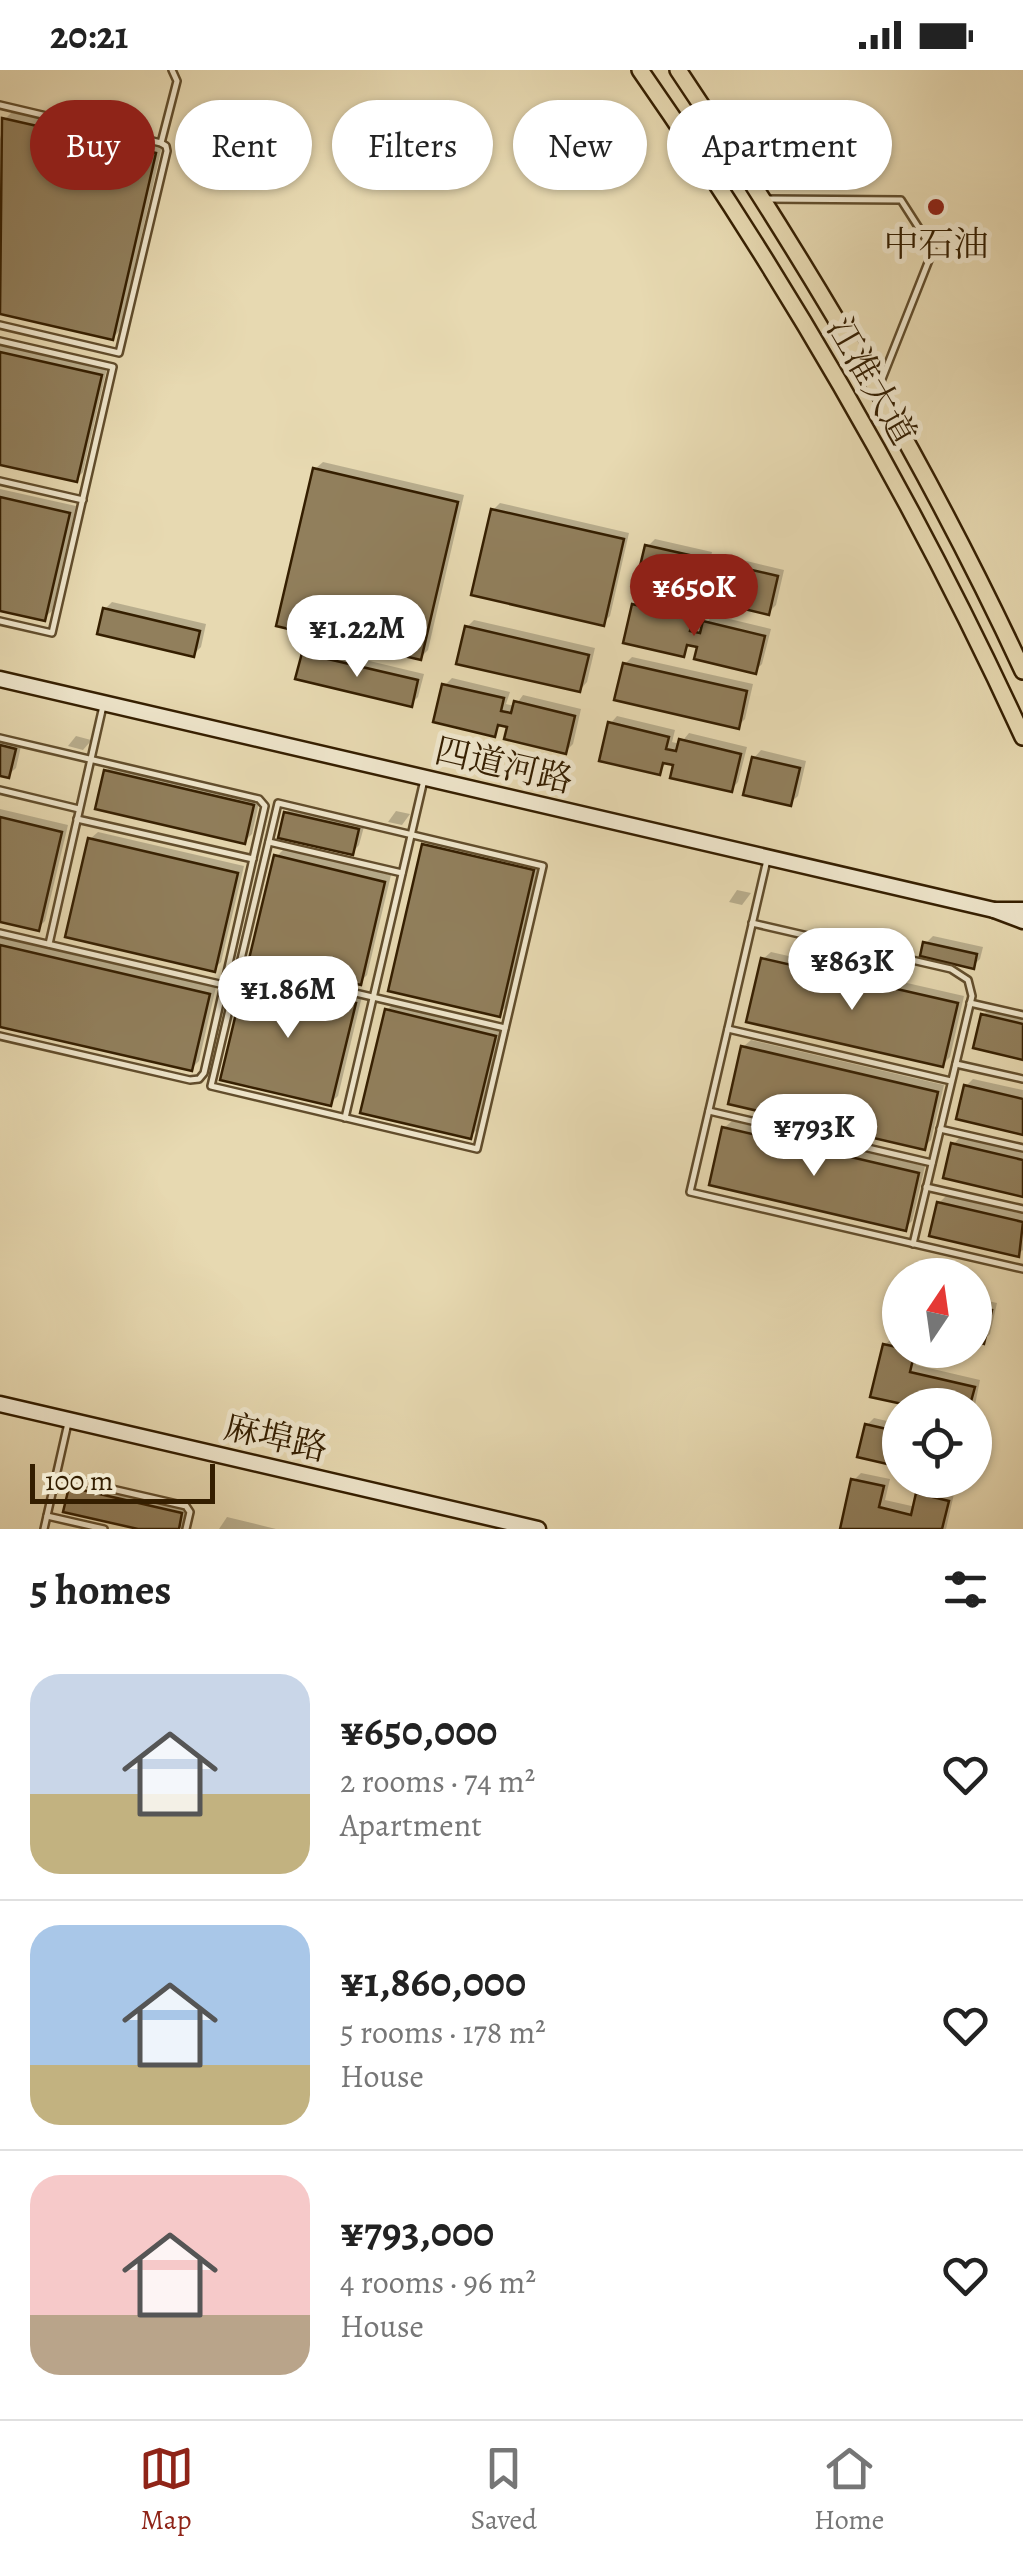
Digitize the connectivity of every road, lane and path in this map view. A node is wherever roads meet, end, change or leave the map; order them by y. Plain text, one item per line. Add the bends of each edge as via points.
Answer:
1 (172, 70) edge
2 (640, 70) edge
3 (678, 70) edge
4 (0, 106) edge
5 (161, 143) junction
6 (763, 199) junction
7 (0, 325) edge
8 (0, 340) edge
9 (878, 392) junction
10 (0, 480) edge
11 (83, 500) junction
12 (0, 621) edge
13 (1023, 671) edge
14 (0, 679) edge
15 (103, 703) junction
16 (0, 738) edge
17 (1023, 738) edge
18 (90, 759) junction
19 (424, 778) junction
20 (0, 790) edge
21 (80, 809) junction
22 (77, 818) junction
23 (411, 834) junction
24 (269, 842) junction
25 (768, 857) junction
26 (253, 859) junction
27 (402, 873) junction
28 (994, 910) junction
29 (1023, 910) edge
30 (1023, 921) edge
31 (752, 924) junction
32 (0, 933) edge
33 (49, 944) junction
34 (240, 966) junction
35 (224, 985) junction
36 (373, 997) junction
37 (970, 1003) junction
38 (1023, 1015) edge
39 (505, 1028) junction
40 (728, 1029) junction
41 (0, 1036) edge
42 (956, 1064) junction
43 (1023, 1079) edge
44 (952, 1082) junction
45 (709, 1111) junction
46 (345, 1118) junction
47 (940, 1128) junction
48 (1023, 1148) edge
49 (932, 1163) junction
50 (926, 1186) junction
51 (1023, 1209) edge
52 (913, 1244) junction
53 (1023, 1269) edge
54 (0, 1404) edge
55 (69, 1420) junction
56 (56, 1476) junction
57 (47, 1516) junction
58 (44, 1529) edge
59 (104, 1529) edge
60 (186, 1529) edge
61 (538, 1529) edge

1 - 5 lane via 177,80
2 - 17 main road, 江淮大道 via 748,230 847,395
3 - 6 main road, 江淮大道
4 - 5 lane
5 - 7 lane via 167,151 119,353
6 - 9 main road, 江淮大道
6 - 9 lane via 901,200 933,250
8 - 11 lane via 114,367
9 - 13 main road, 江淮大道
10 - 11 lane
11 - 12 lane via 52,634
14 - 15 street, 四道河路
15 - 18 lane
15 - 19 street, 四道河路
16 - 18 lane
18 - 21 lane
18 - 26 lane via 264,802
19 - 23 lane
19 - 25 street, 四道河路
20 - 21 lane
21 - 22 lane
22 - 26 lane
22 - 33 lane
23 - 24 lane via 278,804
23 - 27 lane
23 - 39 lane via 543,866
24 - 27 lane
24 - 34 lane
25 - 28 street, 四道河路
25 - 31 lane
26 - 35 lane
27 - 36 lane
28 - 29 street
28 - 30 street
31 - 37 lane via 951,970 968,980
31 - 40 lane
32 - 33 lane
33 - 35 lane
34 - 36 lane
34 - 46 lane via 211,1086
35 - 41 lane via 199,1079
36 - 39 lane
36 - 46 lane
37 - 38 lane
37 - 42 lane
39 - 46 lane via 476,1148
40 - 44 lane
40 - 45 lane
42 - 43 lane
42 - 44 lane
44 - 47 lane
45 - 49 lane
45 - 52 lane via 690,1192
47 - 48 lane
47 - 49 lane
49 - 50 lane
50 - 51 lane
50 - 52 lane
52 - 53 lane
54 - 55 street, 麻埠路
55 - 56 lane
55 - 61 street, 麻埠路
56 - 57 lane
56 - 60 lane via 186,1506
57 - 58 lane
57 - 59 lane

